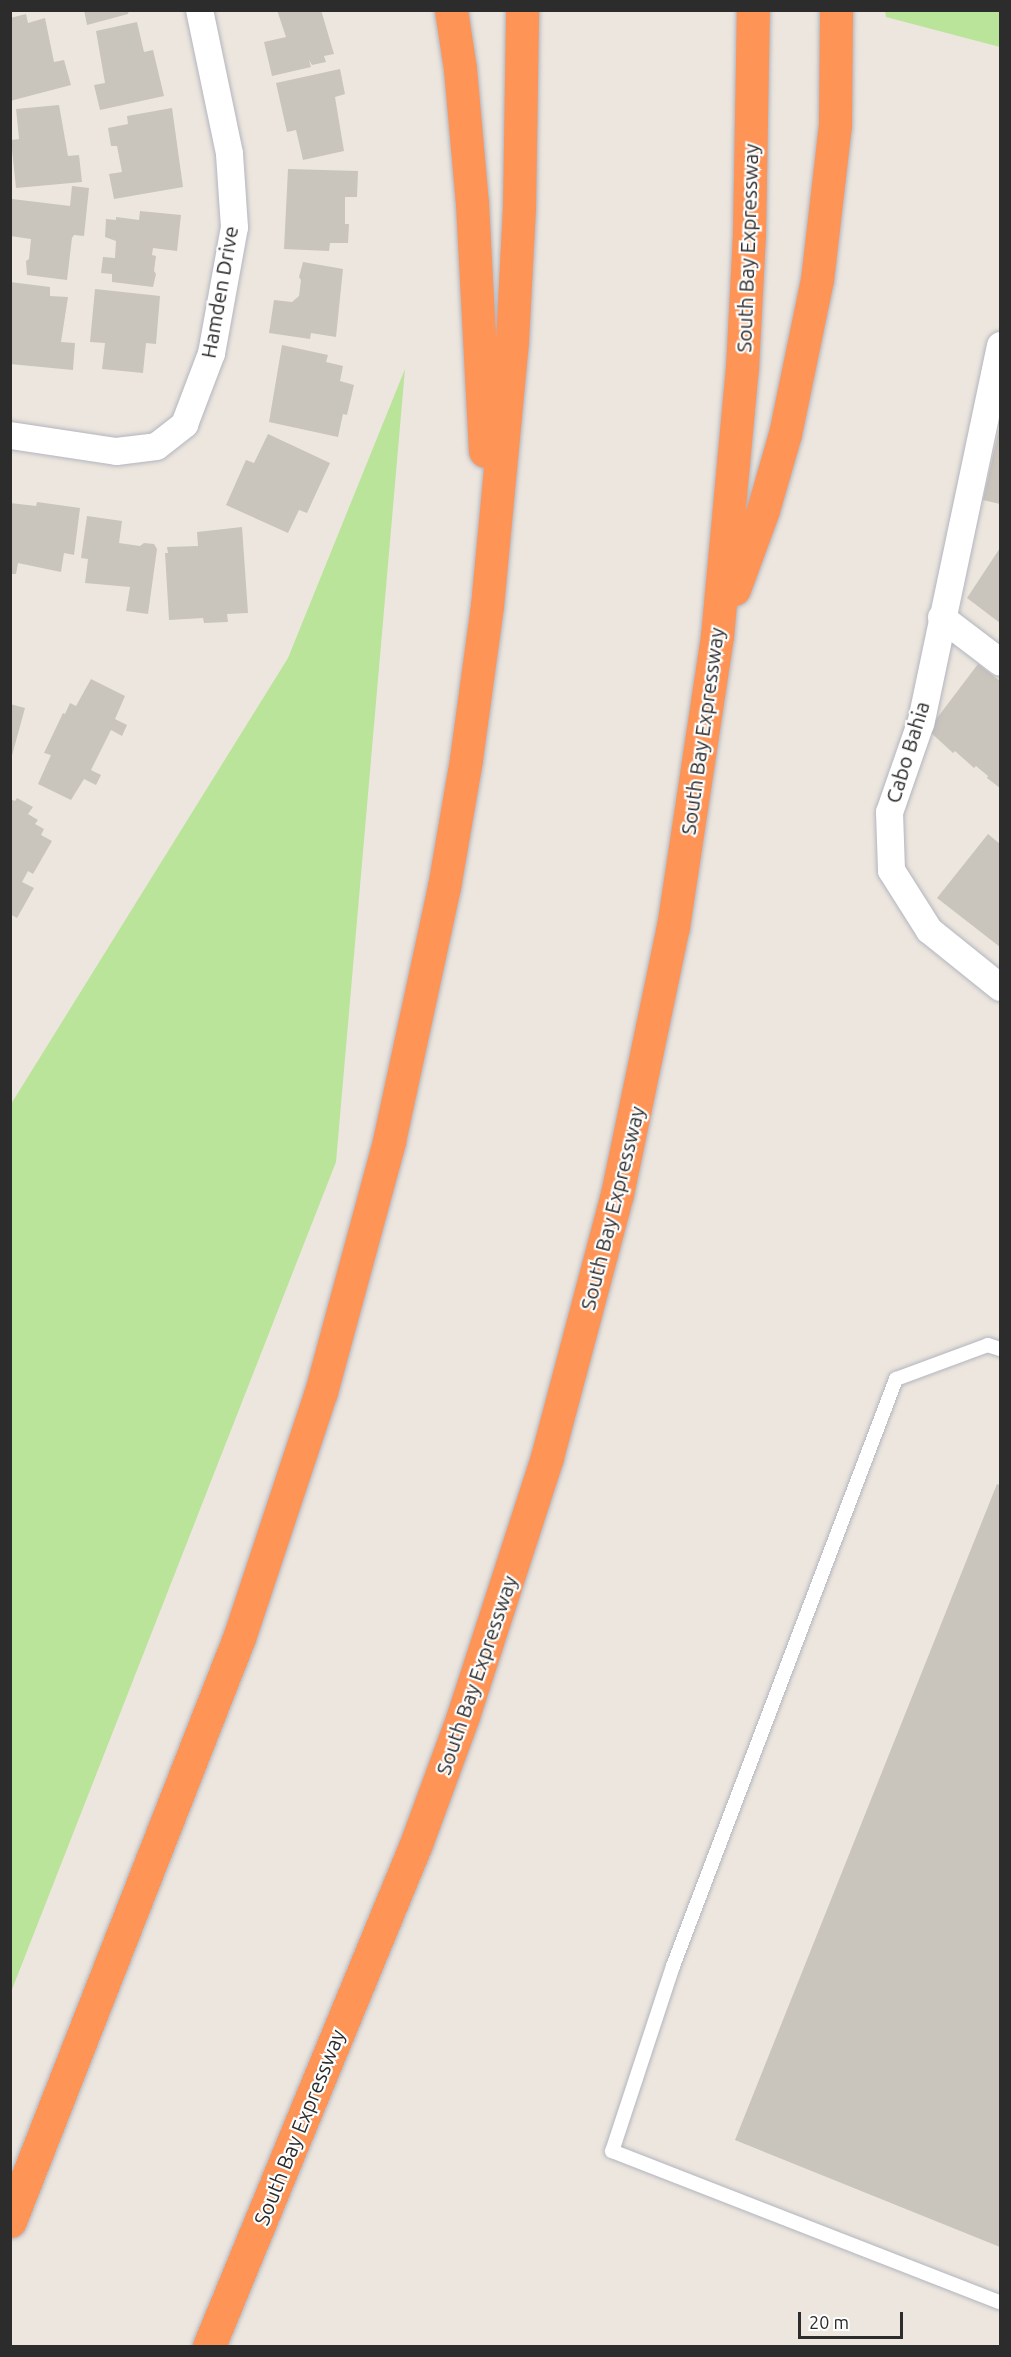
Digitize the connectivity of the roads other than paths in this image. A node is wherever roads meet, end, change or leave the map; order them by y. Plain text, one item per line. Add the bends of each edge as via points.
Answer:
1 (199, 10) edge
2 (451, 10) edge
3 (522, 10) edge
4 (753, 10) edge
5 (836, 10) edge
6 (1000, 345) edge
7 (10, 435) edge
8 (487, 606) junction
9 (941, 617) junction
10 (717, 636) junction
11 (1000, 662) edge
12 (1000, 987) edge
13 (1000, 1349) edge
14 (10, 2222) edge
15 (1000, 2302) edge
16 (209, 2346) edge

1 - 7 street, Hamden Drive via 229,153 234,227 211,353 184,424 156,446 116,451
2 - 8 highway via 462,91 481,337
3 - 8 highway via 512,341
4 - 10 highway, South Bay Expressway via 742,368
5 - 10 highway via 835,125 827,203 802,358 763,510
6 - 9 street, Cabo Bahia
8 - 14 highway via 466,759 418,1014 369,1221 321,1392 239,1638
9 - 11 street
9 - 12 street, Cabo Bahia via 920,723 889,812 891,870 929,930
10 - 16 highway, South Bay Expressway via 684,860 647,1061 617,1194 547,1457 467,1706 416,1844
13 - 15 lane via 988,1345 896,1379 673,1966 612,2151

